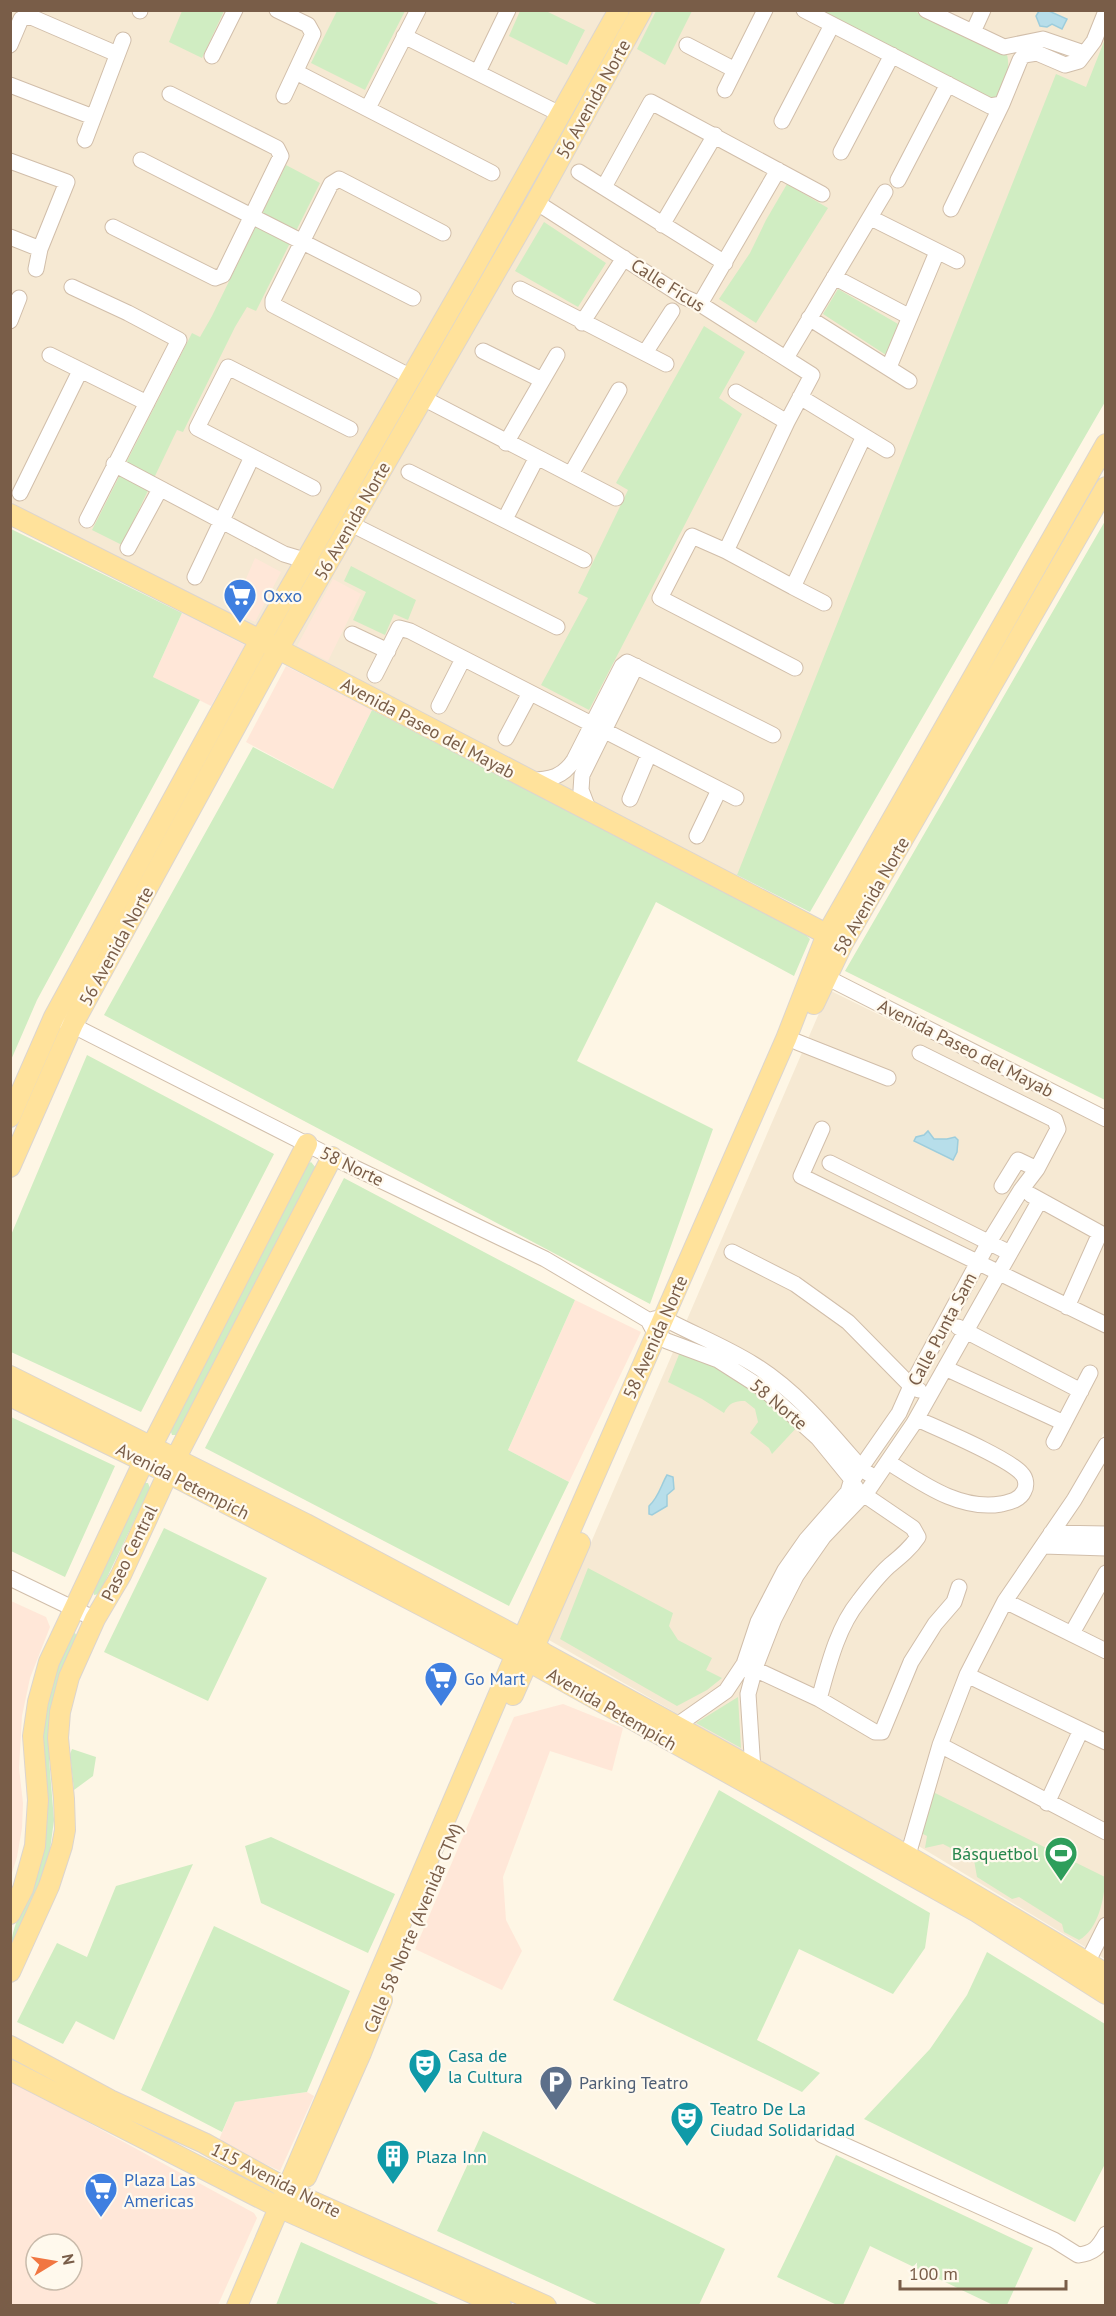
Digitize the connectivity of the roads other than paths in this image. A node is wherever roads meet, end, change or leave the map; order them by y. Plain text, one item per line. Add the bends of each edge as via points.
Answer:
1 (235, 10) edge
2 (277, 10) edge
3 (418, 10) edge
4 (508, 10) edge
5 (619, 10) edge
6 (642, 10) edge
7 (765, 10) edge
8 (804, 10) edge
9 (926, 10) edge
10 (983, 10) edge
11 (1106, 11) edge
12 (28, 13) edge
13 (832, 26) junction
14 (973, 32) junction
15 (404, 36) junction
16 (10, 45) edge
17 (687, 45) dead end
18 (1084, 53) junction
19 (892, 55) junction
20 (212, 56) dead end
21 (735, 70) junction
22 (296, 72) junction
23 (478, 72) junction
24 (948, 84) junction
25 (10, 85) edge
26 (725, 90) dead end
27 (170, 94) dead end
28 (284, 96) dead end
29 (1002, 104) junction
30 (368, 108) junction
31 (560, 114) junction
32 (93, 117) junction
33 (782, 121) dead end
34 (577, 127) junction
35 (715, 135) junction
36 (85, 140) dead end
37 (841, 152) dead end
38 (141, 160) dead end
39 (10, 161) edge
40 (778, 170) junction
41 (579, 172) dead end
42 (492, 173) dead end
43 (898, 180) dead end
44 (604, 187) junction
45 (885, 192) dead end
46 (822, 194) dead end
47 (536, 202) junction
48 (951, 209) dead end
49 (252, 217) junction
50 (871, 218) junction
51 (662, 225) junction
52 (113, 227) dead end
53 (443, 233) dead end
54 (10, 237) edge
55 (302, 242) junction
56 (40, 249) junction
57 (937, 252) junction
58 (957, 261) dead end
59 (620, 262) junction
60 (725, 263) junction
61 (476, 266) junction
62 (36, 268) dead end
63 (493, 277) junction
64 (834, 277) junction
65 (72, 287) dead end
66 (520, 289) dead end
67 (704, 297) junction
68 (19, 298) dead end
69 (413, 298) dead end
70 (672, 311) dead end
71 (12, 316) edge
72 (910, 317) junction
73 (809, 318) junction
74 (582, 323) junction
75 (483, 351) dead end
76 (789, 352) junction
77 (645, 353) junction
78 (50, 355) dead end
79 (557, 356) dead end
80 (666, 364) dead end
81 (889, 367) junction
82 (80, 371) junction
83 (411, 377) junction
84 (542, 380) junction
85 (909, 381) dead end
86 (620, 390) dead end
87 (736, 392) dead end
88 (426, 393) junction
89 (800, 397) junction
90 (147, 403) junction
91 (787, 422) junction
92 (350, 429) dead end
93 (864, 436) junction
94 (506, 443) junction
95 (1106, 444) edge
96 (887, 450) dead end
97 (252, 457) junction
98 (536, 459) junction
99 (114, 464) junction
100 (409, 472) dead end
101 (571, 474) junction
102 (1106, 487) edge
103 (313, 488) dead end
104 (160, 489) junction
105 (20, 493) dead end
106 (616, 498) dead end
107 (10, 514) edge
108 (332, 514) junction
109 (506, 519) junction
110 (87, 520) dead end
111 (221, 521) junction
112 (351, 524) junction
113 (1047, 547) junction
114 (129, 548) dead end
115 (726, 551) junction
116 (1065, 558) junction
117 (304, 560) junction
118 (585, 560) dead end
119 (195, 577) dead end
120 (793, 586) junction
121 (824, 603) dead end
122 (556, 627) dead end
123 (352, 634) dead end
124 (260, 640) junction
125 (278, 649) junction
126 (388, 651) junction
127 (463, 659) junction
128 (795, 668) dead end
129 (375, 675) dead end
130 (530, 693) junction
131 (439, 706) dead end
132 (598, 729) junction
133 (773, 735) dead end
134 (940, 735) junction
135 (506, 738) dead end
136 (958, 746) junction
137 (650, 754) junction
138 (579, 763) junction
139 (527, 779) junction
140 (719, 790) junction
141 (736, 798) dead end
142 (630, 800) dead end
143 (589, 810) junction
144 (697, 836) dead end
145 (835, 939) junction
146 (826, 977) junction
147 (54, 1017) junction
148 (73, 1024) junction
149 (797, 1042) junction
150 (920, 1053) dead end
151 (888, 1078) dead end
152 (10, 1117) edge
153 (1106, 1119) edge
154 (822, 1129) dead end
155 (307, 1144) junction
156 (332, 1157) junction
157 (830, 1163) dead end
158 (10, 1167) edge
159 (1037, 1169) junction
160 (1002, 1186) dead end
161 (1021, 1190) junction
162 (1040, 1200) junction
163 (989, 1242) junction
164 (732, 1252) dead end
165 (1010, 1253) junction
166 (978, 1263) junction
167 (998, 1274) junction
168 (1067, 1307) junction
169 (947, 1322) junction
170 (1106, 1325) edge
171 (661, 1328) junction
172 (966, 1332) junction
173 (945, 1368) junction
174 (752, 1371) junction
175 (1090, 1373) dead end
176 (10, 1376) edge
177 (911, 1386) junction
178 (1081, 1390) junction
179 (10, 1396) edge
180 (929, 1396) junction
181 (917, 1419) junction
182 (1064, 1423) junction
183 (1054, 1442) dead end
184 (1106, 1445) edge
185 (148, 1454) junction
186 (888, 1462) junction
187 (172, 1466) junction
188 (862, 1469) junction
189 (875, 1478) junction
190 (851, 1482) junction
191 (861, 1496) junction
192 (1106, 1534) edge
193 (1047, 1540) junction
194 (1106, 1548) edge
195 (1106, 1572) edge
196 (10, 1578) edge
197 (959, 1587) dead end
198 (1005, 1601) junction
199 (74, 1607) junction
200 (95, 1619) junction
201 (1072, 1633) junction
202 (526, 1650) junction
203 (1106, 1651) edge
204 (749, 1666) junction
205 (967, 1675) junction
206 (819, 1699) junction
207 (676, 1726) junction
208 (1081, 1730) junction
209 (1106, 1742) edge
210 (940, 1745) junction
211 (753, 1770) junction
212 (1047, 1803) junction
213 (1106, 1832) edge
214 (908, 1855) junction
215 (10, 1914) edge
216 (1106, 1924) edge
217 (1087, 1962) junction
218 (10, 1972) edge
219 (1106, 1974) edge
220 (1106, 1994) edge
221 (10, 2046) edge
222 (10, 2070) edge
223 (822, 2135) dead end
224 (288, 2200) junction
225 (1106, 2234) edge
226 (237, 2306) edge
227 (248, 2306) edge
228 (501, 2306) edge
229 (546, 2306) edge

1 - 20 street
2 - 22 street via 308,25 313,34
3 - 15 street
4 - 23 street
5 - 31 main road, 56 Avenida Norte
6 - 34 main road, 56 Avenida Norte
7 - 21 street
8 - 13 street
9 - 14 street
10 - 14 street
11 - 18 street via 1094,41
12 - 16 street via 21,19
12 - 32 street via 120,47
13 - 19 street
13 - 33 street
14 - 18 street via 1004,47 1042,39
15 - 23 street
15 - 30 street
17 - 21 street
18 - 29 street via 1079,61 1065,65 1037,53 1024,54
19 - 24 street
19 - 37 street
21 - 26 street
22 - 28 street
22 - 30 street
23 - 31 street
24 - 29 street via 990,106
24 - 43 street
25 - 32 street
27 - 49 street via 278,147 281,156
29 - 48 street
30 - 42 street
31 - 34 main road
31 - 61 main road, 56 Avenida Norte
32 - 36 street
34 - 47 main road, 56 Avenida Norte
35 - 40 street
35 - 44 street via 651,102
35 - 51 street
38 - 49 street
39 - 56 street via 69,177
40 - 46 street
40 - 60 street
41 - 44 street
44 - 51 street
45 - 50 street
47 - 59 street, Calle Ficus
47 - 63 main road, 56 Avenida Norte
49 - 52 street via 223,275 215,278
49 - 55 street
50 - 57 street
50 - 64 street
51 - 60 street
53 - 55 street via 339,179 331,184
54 - 56 street
55 - 69 street
55 - 83 street via 273,305
56 - 62 street
57 - 58 street
57 - 72 street
59 - 67 street, Calle Ficus via 684,297
59 - 74 street
60 - 67 street
61 - 63 main road
61 - 83 main road, 56 Avenida Norte
63 - 88 main road, 56 Avenida Norte
64 - 72 street
64 - 73 street
65 - 90 street via 179,340
66 - 74 street
67 - 76 street, Calle Ficus
68 - 71 street
70 - 77 street
72 - 81 street
73 - 76 street
73 - 81 street
74 - 77 street
75 - 84 street
76 - 89 street, Calle Ficus via 812,375
77 - 80 street
78 - 82 street
79 - 84 street
81 - 85 street
82 - 90 street
82 - 105 street
83 - 88 main road
83 - 108 main road, 56 Avenida Norte
84 - 94 street
86 - 101 street
87 - 91 street
88 - 94 street
88 - 112 main road, 56 Avenida Norte
89 - 91 street
89 - 93 street
90 - 99 street
91 - 115 street
92 - 97 street via 228,366 197,428
93 - 96 street
93 - 120 street
94 - 98 street
95 - 113 main road, 58 Avenida Norte
97 - 103 street
97 - 111 street
98 - 101 street
98 - 109 street
99 - 104 street
99 - 110 street
100 - 109 street
101 - 106 street
102 - 116 main road, 58 Avenida Norte
104 - 111 street
104 - 114 street
107 - 124 main road, Avenida Paseo del Mayab
108 - 112 main road
108 - 117 main road, 56 Avenida Norte
109 - 118 street
111 - 117 street via 284,554
111 - 119 street
112 - 122 street
112 - 125 main road, 56 Avenida Norte
113 - 116 main road
113 - 134 main road, 58 Avenida Norte
115 - 120 street
115 - 128 street via 692,536 660,598
116 - 136 main road, 58 Avenida Norte
117 - 124 main road, 56 Avenida Norte
120 - 121 street
123 - 126 street
124 - 125 main road, Avenida Paseo del Mayab
124 - 147 main road, 56 Avenida Norte
125 - 139 main road, Avenida Paseo del Mayab
125 - 148 main road, 56 Avenida Norte
126 - 127 street via 399,628
126 - 129 street
127 - 130 street
127 - 131 street
130 - 132 street
130 - 135 street
132 - 133 street via 636,666
132 - 137 street
132 - 138 street
134 - 136 main road
134 - 145 main road, 58 Avenida Norte
136 - 145 main road, 58 Avenida Norte
137 - 140 street
137 - 142 street
138 - 139 street via 547,780
138 - 143 street via 581,790
139 - 143 main road, Avenida Paseo del Mayab
140 - 141 street
140 - 144 street
143 - 145 main road, Avenida Paseo del Mayab
145 - 146 main road, 58 Avenida Norte
145 - 171 main road, 58 Avenida Norte via 820,954
146 - 149 main road, 58 Avenida Norte
146 - 153 street, Avenida Paseo del Mayab
147 - 148 street, 58 Norte
147 - 152 main road, 56 Avenida Norte
148 - 155 street, 58 Norte
148 - 158 main road, 56 Avenida Norte
149 - 151 street
149 - 171 main road, 58 Avenida Norte
150 - 159 street, Calle Punta Sam via 1055,1120 1058,1129
154 - 166 street via 801,1176
155 - 156 street, 58 Norte
155 - 185 main road, Paseo Central
156 - 171 street, 58 Norte via 545,1259
156 - 187 main road, Paseo Central
157 - 163 street
159 - 160 street via 1018,1160
159 - 161 street, Calle Punta Sam
161 - 162 street
161 - 163 street, Calle Punta Sam
162 - 165 street, Calle Punta Sam
162 - 168 street via 1100,1233
163 - 165 street
163 - 166 street, Calle Punta Sam
164 - 177 street via 795,1284 848,1322
165 - 167 street, Calle Punta Sam
166 - 167 street
166 - 169 street, Calle Punta Sam
167 - 168 street
167 - 172 street, Calle Punta Sam
168 - 170 street
169 - 172 street
169 - 177 street, Calle Punta Sam
171 - 174 street, 58 Norte
171 - 202 main road, 58 Avenida Norte
172 - 173 street, Calle Punta Sam
172 - 178 street
173 - 180 street, Calle Punta Sam
173 - 182 street
174 - 188 street, 58 Norte via 778,1383 819,1419
174 - 190 street, 58 Norte via 818,1438
175 - 178 street
176 - 185 main road, Avenida Petempich
177 - 180 street
177 - 188 street, Calle Punta Sam via 899,1413
178 - 182 street
179 - 185 main road, Avenida Petempich
180 - 181 street, Calle Punta Sam
181 - 186 street, Calle Punta Sam
181 - 186 street via 1007,1463 1023,1474 1024,1491 1010,1502 982,1506 963,1502
182 - 183 street
184 - 193 street
185 - 187 main road, Avenida Petempich
185 - 199 main road, Paseo Central
186 - 189 street, Calle Punta Sam
187 - 200 main road, Paseo Central via 121,1575
187 - 202 main road, Avenida Petempich
188 - 189 street, 58 Norte
188 - 190 street, Calle Punta Sam
189 - 191 street, Calle Punta Sam
190 - 191 street, 58 Norte
190 - 204 street, Calle Punta Sam via 849,1492 785,1570 758,1622
191 - 204 street, Calle Punta Sam via 824,1536 796,1576
191 - 206 street via 913,1528 918,1537 857,1603 832,1655
192 - 193 street
193 - 194 street
193 - 198 street
195 - 201 street
196 - 199 street
197 - 206 street via 954,1602 911,1662 882,1732 875,1732
198 - 201 street
198 - 205 street
199 - 200 street
199 - 215 main road, Paseo Central via 49,1662 38,1702 33,1736 38,1800 36,1846 23,1889
200 - 218 main road, Paseo Central via 69,1677 60,1712 58,1738 65,1830 62,1846 49,1886
201 - 203 street
202 - 207 main road, Avenida Petempich via 545,1654
202 - 220 main road, Avenida Petempich via 977,1912
202 - 224 main road, Calle 58 Norte (Avenida CTM) via 361,2053
204 - 206 street
204 - 207 street, Calle Punta Sam via 726,1691
204 - 211 street, Calle Punta Sam
205 - 208 street
205 - 210 street
207 - 211 main road, Avenida Petempich
208 - 209 street
208 - 212 street
210 - 212 street
210 - 214 street
211 - 214 main road, Avenida Petempich
212 - 213 street
214 - 217 main road, Avenida Petempich
216 - 217 street
217 - 219 main road, Avenida Petempich
221 - 224 main road, 115 Avenida Norte via 111,2100 204,2143
222 - 224 main road, 115 Avenida Norte
223 - 225 street via 1054,2240 1078,2255 1091,2253
224 - 226 main road
224 - 227 main road
224 - 228 main road, 115 Avenida Norte
224 - 229 main road, 115 Avenida Norte

